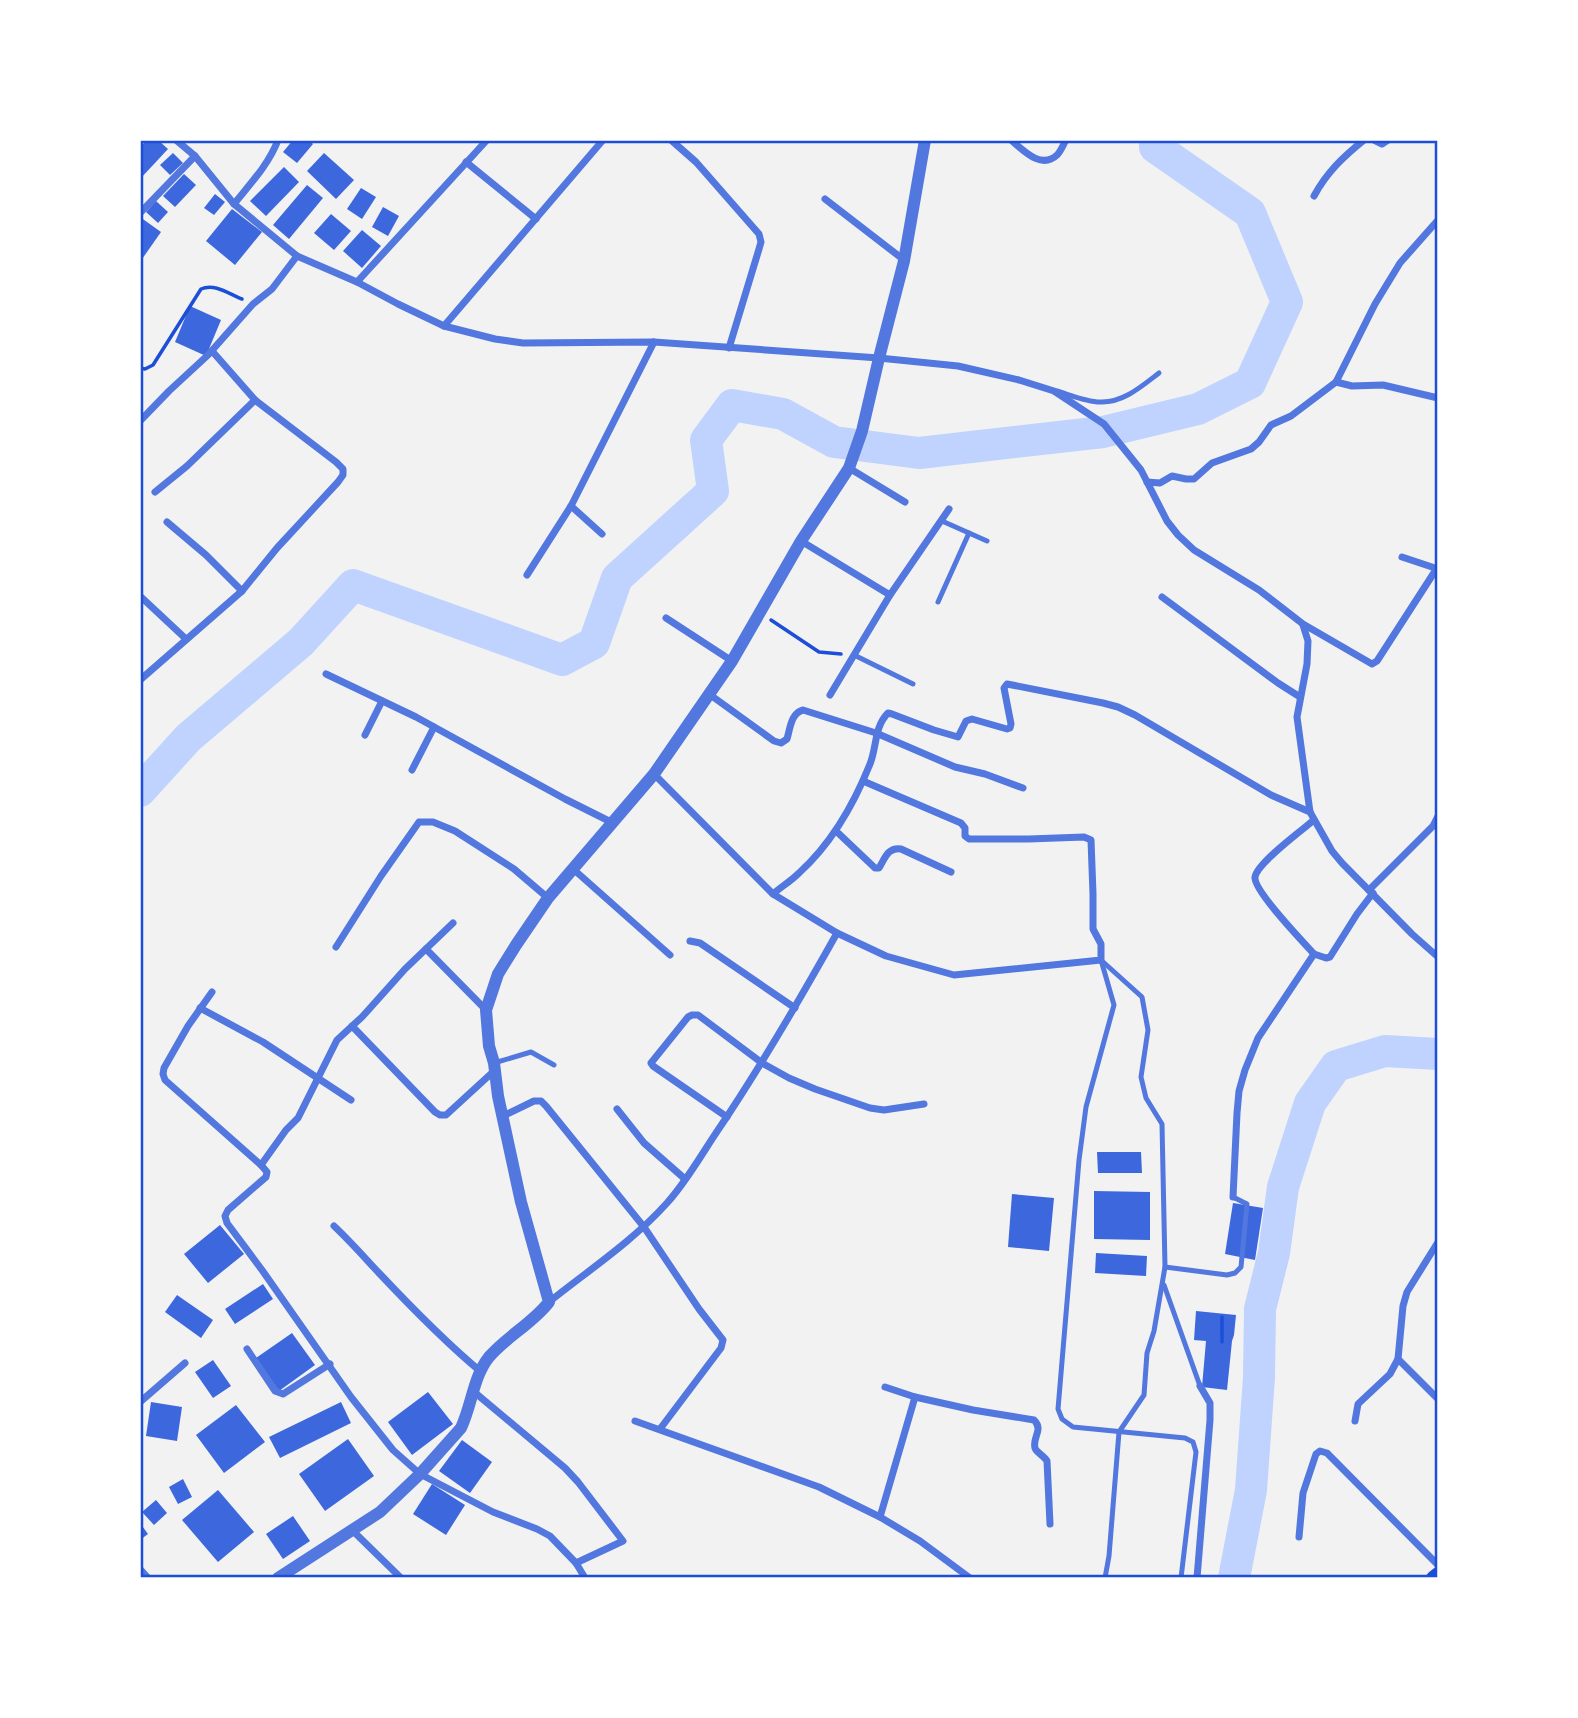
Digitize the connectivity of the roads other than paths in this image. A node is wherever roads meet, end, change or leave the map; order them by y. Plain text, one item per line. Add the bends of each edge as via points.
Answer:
1 (176, 140) edge
2 (278, 140) edge
3 (487, 140) edge
4 (603, 140) edge
5 (671, 140) edge
6 (925, 140) edge
7 (1011, 140) edge
8 (1066, 140) edge
9 (1364, 140) edge
10 (1374, 140) edge
11 (1388, 140) edge
12 (195, 156) junction
13 (466, 162) junction
14 (1314, 196) dead end
15 (824, 199) dead end
16 (234, 204) junction
17 (140, 213) edge
18 (536, 219) junction
19 (1438, 220) edge
20 (297, 256) junction
21 (904, 261) junction
22 (357, 282) junction
23 (444, 326) junction
24 (654, 342) junction
25 (729, 348) junction
26 (212, 351) junction
27 (879, 358) junction
28 (1159, 373) dead end
29 (1336, 382) junction
30 (1054, 391) junction
31 (1438, 398) edge
32 (255, 400) junction
33 (140, 421) edge
34 (852, 463) junction
35 (1147, 481) junction
36 (155, 492) dead end
37 (905, 502) dead end
38 (571, 506) junction
39 (949, 509) dead end
40 (942, 521) junction
41 (167, 522) dead end
42 (969, 533) junction
43 (603, 534) dead end
44 (801, 541) junction
45 (987, 541) dead end
46 (1402, 557) dead end
47 (1438, 568) edge
48 (527, 575) dead end
49 (242, 591) junction
50 (890, 594) junction
51 (140, 596) edge
52 (1162, 597) dead end
53 (938, 602) dead end
54 (666, 618) dead end
55 (1303, 624) junction
56 (186, 639) junction
57 (854, 655) junction
58 (732, 661) junction
59 (326, 674) dead end
60 (140, 680) edge
61 (913, 684) dead end
62 (709, 694) junction
63 (830, 695) dead end
64 (1300, 697) junction
65 (382, 701) junction
66 (434, 727) junction
67 (876, 733) junction
68 (365, 735) dead end
69 (412, 770) dead end
70 (654, 774) junction
71 (863, 781) junction
72 (1023, 788) dead end
73 (1310, 812) junction
74 (1438, 816) edge
75 (1314, 820) junction
76 (613, 823) junction
77 (836, 831) junction
78 (572, 869) junction
79 (951, 872) dead end
80 (1371, 892) junction
81 (773, 894) junction
82 (548, 898) junction
83 (453, 923) dead end
84 (836, 933) junction
85 (690, 941) dead end
86 (336, 947) dead end
87 (426, 948) junction
88 (1314, 954) junction
89 (670, 955) dead end
90 (1438, 957) edge
91 (1101, 960) junction
92 (212, 992) dead end
93 (200, 1008) junction
94 (795, 1008) junction
95 (486, 1010) junction
96 (352, 1026) junction
97 (762, 1063) junction
98 (554, 1065) dead end
99 (494, 1066) junction
100 (316, 1078) junction
101 (351, 1100) dead end
102 (924, 1104) dead end
103 (617, 1109) dead end
104 (503, 1116) junction
105 (727, 1116) junction
106 (261, 1166) junction
107 (685, 1178) junction
108 (1233, 1197) joint
109 (334, 1226) dead end
110 (644, 1227) junction
111 (1438, 1241) edge
112 (1165, 1268) junction
113 (1163, 1282) junction
114 (549, 1302) junction
115 (247, 1349) dead end
116 (1398, 1359) junction
117 (185, 1363) dead end
118 (330, 1364) junction
119 (480, 1371) junction
120 (1200, 1386) joint
121 (884, 1387) dead end
122 (473, 1391) junction
123 (915, 1397) junction
124 (1438, 1399) edge
125 (140, 1402) edge
126 (635, 1421) dead end
127 (1355, 1421) dead end
128 (660, 1429) junction
129 (1119, 1432) junction
130 (420, 1474) junction
131 (880, 1517) junction
132 (1050, 1524) dead end
133 (351, 1530) junction
134 (1299, 1537) dead end
135 (576, 1563) junction
136 (1438, 1565) edge
137 (140, 1569) edge
138 (1438, 1574) edge
139 (148, 1578) edge
140 (278, 1578) edge
141 (401, 1578) edge
142 (585, 1578) edge
143 (970, 1578) edge
144 (1105, 1578) edge
145 (1181, 1578) edge
146 (1197, 1578) edge
147 (1433, 1578) edge

1 - 12 street
2 - 16 street via 266,164
3 - 13 street
4 - 18 street
5 - 25 street via 761,242
6 - 21 street
7 - 8 street via 1039,160 1057,155
9 - 14 street via 1326,174
10 - 11 street via 1382,144
12 - 16 street
12 - 17 street
13 - 18 street
13 - 22 street
15 - 21 street
16 - 20 street
18 - 23 street
19 - 29 street via 1408,253 1375,304
20 - 22 street
20 - 26 street
21 - 27 street
22 - 23 street
23 - 24 street via 523,343
24 - 25 street
24 - 38 street
25 - 27 street
26 - 32 street
26 - 33 street
27 - 30 street via 958,366
27 - 34 street
28 - 30 lane via 1112,401 1098,403
29 - 31 street via 1383,385
29 - 35 street via 1272,425 1255,446 1212,463 1194,479 1172,476 1160,483
30 - 35 street via 1104,424
32 - 36 street
32 - 49 street via 343,469 343,475
34 - 37 street
34 - 44 street
35 - 55 street via 1167,521 1186,543
38 - 43 street
38 - 48 street
39 - 40 street
40 - 42 lane
40 - 50 street
41 - 49 street
42 - 45 lane
42 - 53 lane
44 - 50 street
44 - 58 street
46 - 47 street
47 - 55 street via 1374,664
49 - 56 street
50 - 57 street
51 - 56 street
52 - 64 street
54 - 58 street
55 - 64 street via 1308,641
56 - 60 street
57 - 61 lane
57 - 63 street
58 - 62 street
59 - 65 street
62 - 67 street via 781,743 787,739 794,715 803,710
62 - 70 street
64 - 73 street via 1297,717
65 - 66 street
65 - 68 street
66 - 69 street
66 - 76 street
67 - 71 street
67 - 72 street via 955,767
67 - 73 street via 888,713 958,737 972,719 1010,728 1004,688 1009,684 1118,706
70 - 76 street
70 - 81 street
71 - 77 street
71 - 91 street via 961,823 970,839 1091,840 1093,929 1101,944
73 - 75 street
74 - 80 street
75 - 80 street via 1332,851
75 - 88 street via 1271,856 1255,878 1274,909
76 - 78 street
77 - 79 street via 875,868 894,848
77 - 81 street via 800,873
78 - 82 street
78 - 89 street
80 - 88 street via 1330,957
80 - 90 street
81 - 84 street
82 - 86 street via 514,869 454,831 419,822
82 - 95 street via 499,974
83 - 87 street
84 - 91 street via 886,956 954,975
84 - 94 street
85 - 94 street via 700,943
87 - 95 street
87 - 96 street
88 - 108 street via 1258,1038 1245,1070 1239,1091
91 - 112 lane via 1142,997 1148,1030 1142,1077 1146,1098 1162,1124
91 - 129 lane via 1114,1005 1086,1107 1058,1409 1073,1427
92 - 93 street
93 - 100 street
93 - 106 street via 164,1068 165,1080
94 - 97 street
95 - 99 street
96 - 99 street via 440,1115 446,1115
96 - 100 street via 337,1040
97 - 102 street via 815,1089 870,1108
97 - 105 street
97 - 105 street via 692,1014 651,1063
98 - 99 lane via 531,1052
99 - 104 street
100 - 101 street
100 - 106 street via 298,1118
103 - 107 street via 645,1143
104 - 110 street via 541,1101
104 - 114 street
105 - 107 street
106 - 118 street via 266,1177 228,1210 227,1223
107 - 110 street
108 - 112 lane via 1247,1204 1241,1267 1236,1273
109 - 119 street via 449,1346
110 - 114 street
110 - 128 street via 723,1340
111 - 116 street via 1402,1306
112 - 113 lane
113 - 120 lane
113 - 129 lane via 1147,1353 1144,1395
114 - 119 street via 488,1358
115 - 118 street via 279,1394
116 - 124 street
116 - 127 street via 1390,1374 1358,1404
117 - 125 street
118 - 130 street via 393,1450
119 - 122 street
120 - 146 street via 1210,1403 1210,1420
121 - 123 street
122 - 130 street via 461,1428
122 - 135 street via 565,1468 622,1541
123 - 131 street
123 - 132 street via 1037,1422 1035,1447 1047,1461
126 - 128 street
128 - 131 street via 819,1487
129 - 144 lane
129 - 145 lane via 1193,1442 1196,1452
130 - 133 street via 380,1512
130 - 135 street via 550,1536
131 - 143 street
133 - 140 street
133 - 141 street
134 - 136 street via 1303,1493 1320,1451
135 - 142 street
137 - 139 street
138 - 147 main road

